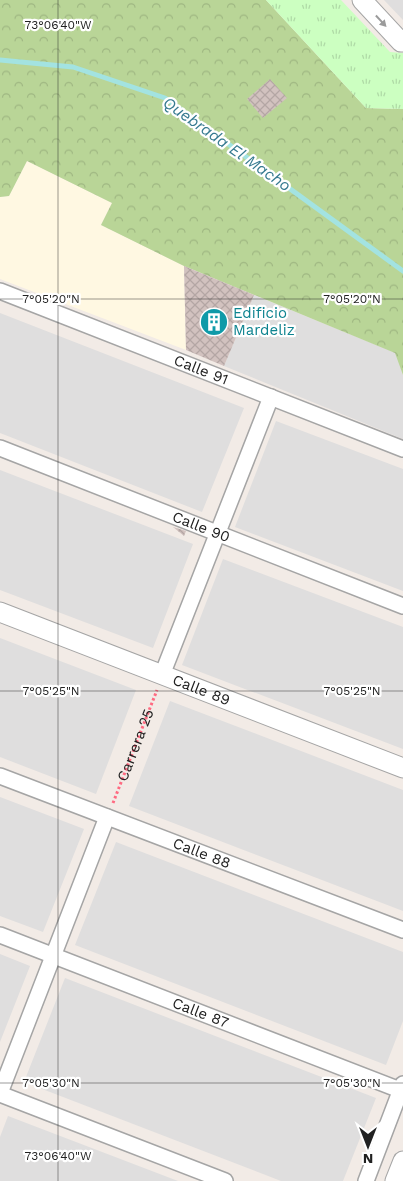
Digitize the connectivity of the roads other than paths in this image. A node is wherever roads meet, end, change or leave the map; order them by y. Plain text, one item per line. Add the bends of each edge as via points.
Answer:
1 (362, 0) edge
2 (402, 42) edge
3 (0, 291) edge
4 (271, 397) junction
5 (0, 448) edge
6 (403, 449) edge
7 (218, 534) junction
8 (403, 606) edge
9 (0, 612) edge
10 (162, 675) junction
11 (403, 768) edge
12 (0, 776) edge
13 (107, 817) junction
14 (403, 930) edge
15 (0, 935) edge
16 (54, 956) junction
17 (402, 1087) edge
18 (0, 1093) edge
19 (403, 1161) edge
20 (225, 1181) edge
21 (366, 1181) edge
22 (395, 1181) edge

1 -> 2 street
3 - 4 street, Calle 91
4 - 6 street, Calle 91
4 - 7 street
5 - 7 street, Calle 90
7 - 8 street, Calle 90
7 - 10 street
9 - 10 street, Calle 89
10 - 11 street, Calle 89
12 - 13 street, Calle 88
13 - 14 street, Calle 88
13 - 16 street
15 - 16 street, Calle 87
16 - 17 street, Calle 87
16 - 18 street
17 - 21 street
18 - 20 street
19 - 22 street

